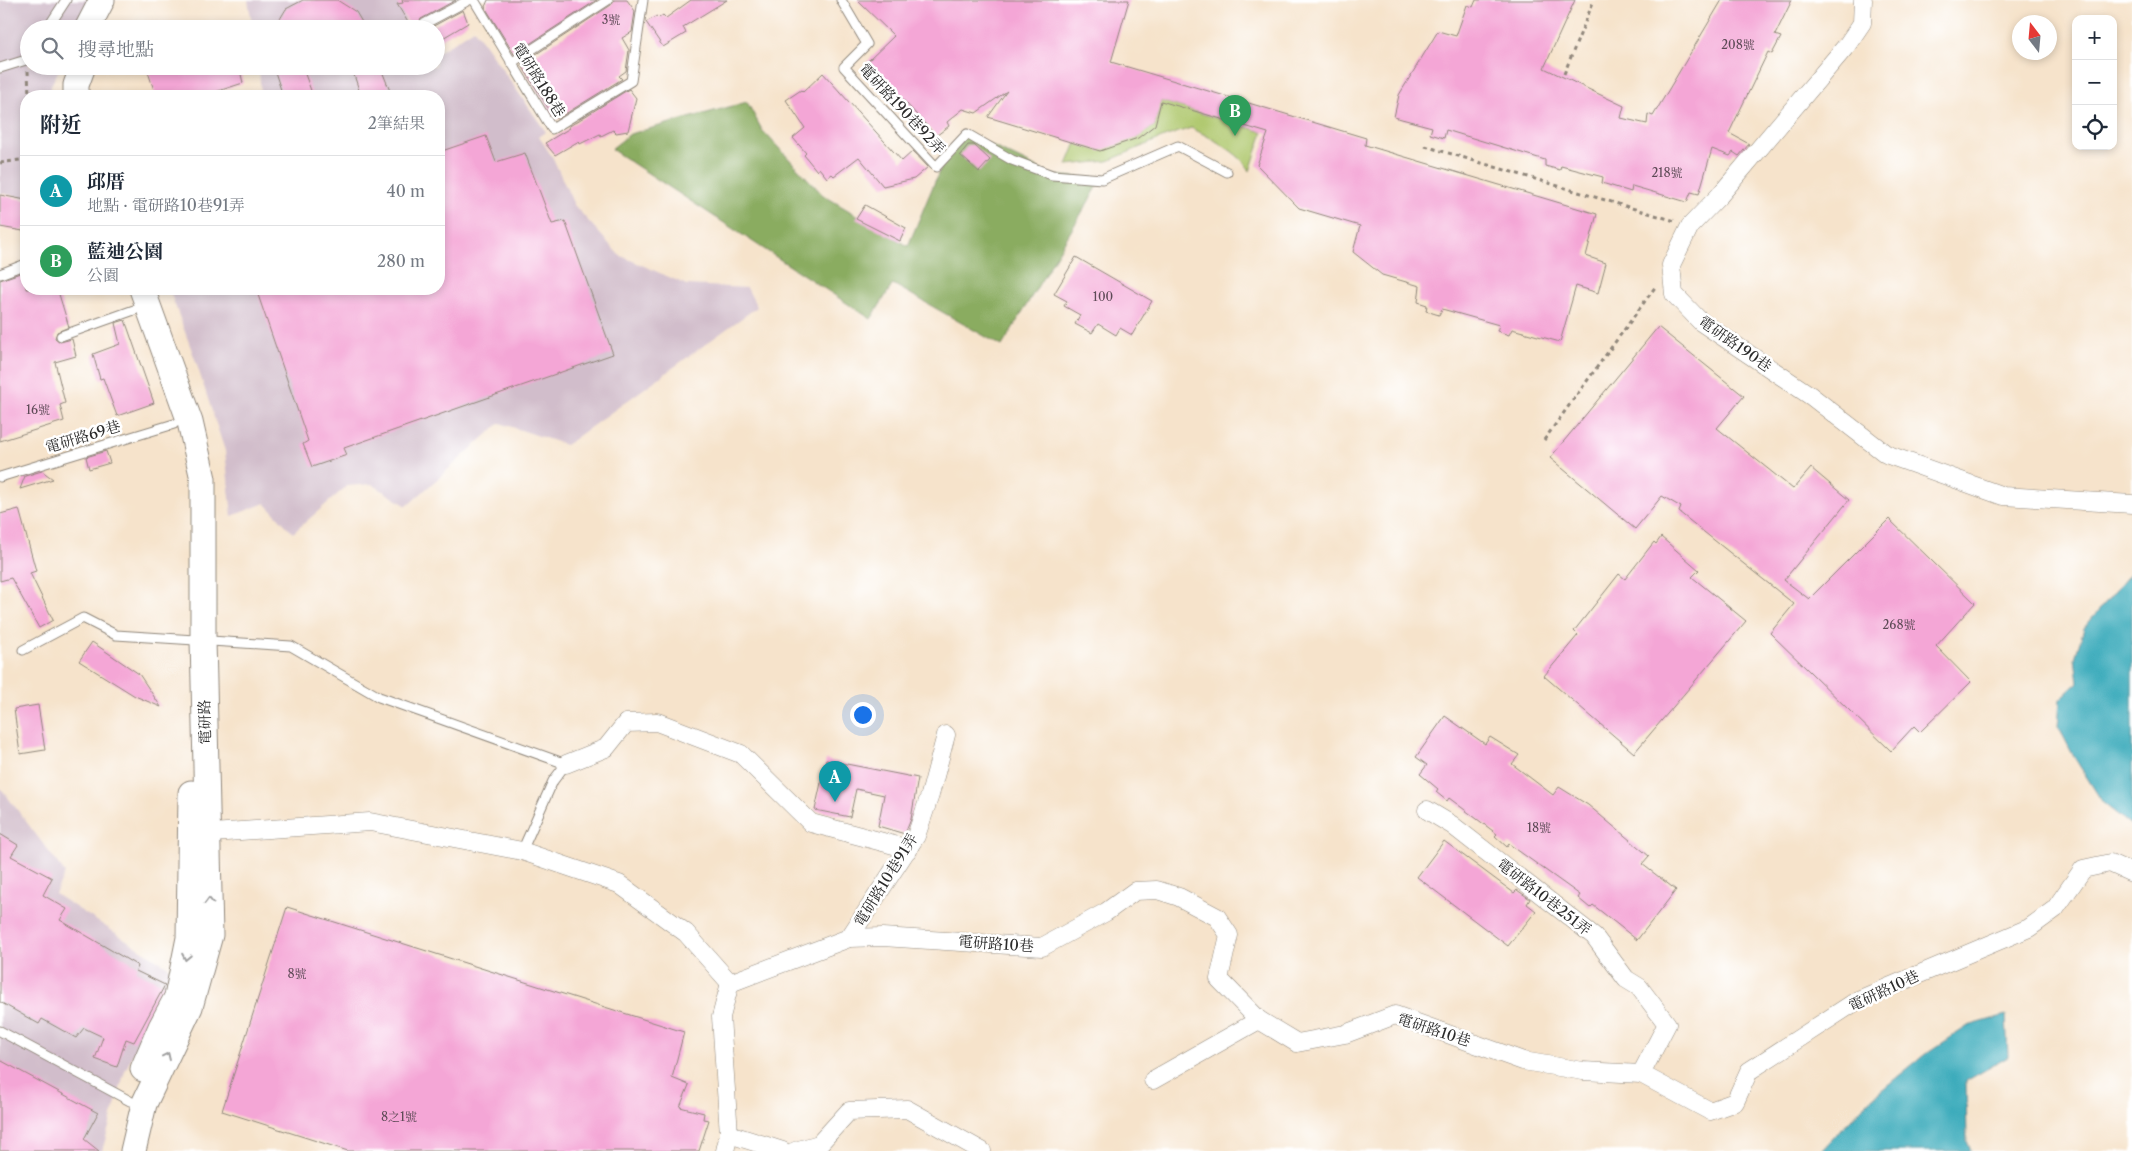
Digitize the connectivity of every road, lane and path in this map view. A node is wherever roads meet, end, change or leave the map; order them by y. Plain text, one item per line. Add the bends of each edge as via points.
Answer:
1 (66, 0) edge
2 (102, 0) edge
3 (115, 0) edge
4 (469, 0) edge
5 (474, 0) edge
6 (608, 0) edge
7 (643, 0) edge
8 (841, 0) edge
9 (1594, 0) edge
10 (1863, 0) edge
11 (53, 20) edge
12 (92, 20) edge
13 (105, 20) edge
14 (432, 20) edge
15 (20, 62) edge
16 (511, 63) junction
17 (0, 68) edge
18 (1564, 74) dead end
19 (28, 75) edge
20 (66, 75) edge
21 (80, 75) edge
22 (29, 90) edge
23 (64, 90) edge
24 (76, 90) edge
25 (1425, 146) dead end
26 (20, 160) edge
27 (0, 164) edge
28 (1227, 172) dead end
29 (1690, 226) junction
30 (1671, 265) junction
31 (20, 266) edge
32 (0, 274) edge
33 (134, 296) edge
34 (61, 336) dead end
35 (174, 424) junction
36 (1544, 440) dead end
37 (0, 477) edge
38 (2132, 504) edge
39 (198, 639) junction
40 (23, 650) dead end
41 (946, 735) dead end
42 (566, 764) junction
43 (1427, 810) dead end
44 (198, 834) junction
45 (909, 849) junction
46 (522, 851) junction
47 (2132, 873) edge
48 (849, 938) junction
49 (730, 983) junction
50 (1259, 1020) junction
51 (0, 1031) edge
52 (1641, 1074) junction
53 (1154, 1080) dead end
54 (130, 1100) junction
55 (729, 1134) junction
56 (116, 1151) edge
57 (133, 1151) edge
58 (725, 1151) edge
59 (783, 1151) edge
60 (795, 1151) edge
61 (982, 1151) edge

1 - 11 lane
2 - 12 street
3 - 13 street
4 - 14 lane
5 - 16 lane, 電研路188巷
6 - 16 lane
7 - 16 lane, 電研路188巷 via 631,81 552,129
8 - 28 lane, 電研路190巷92弄 via 867,44 844,67 936,167 967,134 1012,160 1052,175 1102,179 1178,146
9 - 18 path
10 - 29 street via 1862,23 1847,45
15 - 17 lane
19 - 22 path
20 - 23 street
21 - 24 street
25 - 29 path
26 - 27 path
29 - 30 street
30 - 36 path
30 - 38 street, 電研路190巷 via 1674,294 1701,322 1811,396 1886,454 2003,496
31 - 32 lane
33 - 34 lane
33 - 35 street, 電研路
33 - 39 street, 電研路 via 190,422 203,479
35 - 37 lane, 電研路69巷
35 - 39 street, 電研路 via 190,488
39 - 40 lane via 116,635 83,618
39 - 42 lane via 290,646 379,697
39 - 44 street, 電研路 via 192,775
41 - 45 street, 電研路10巷91弄 via 930,795
42 - 45 street via 606,748 626,723 657,722 741,754 811,824
42 - 46 lane via 552,781
43 - 52 street, 電研路10巷251弄 via 1466,835 1594,936 1626,979 1639,986 1667,1024
44 - 46 street via 370,822
44 -> 54 street, 電研路 via 189,938 178,997 161,1027
57 -> 44 street, 電研路 via 144,1104 190,1007 210,935
45 - 48 street, 電研路10巷91弄
46 - 49 street via 619,884 686,933
47 - 52 street, 電研路10巷 via 2110,863 2083,869 2054,909 2029,928 1858,1000 1749,1071 1735,1102 1710,1110
48 - 49 street, 電研路10巷
48 - 50 street, 電研路10巷 via 882,937 1042,947 1106,912 1135,891 1157,890 1179,897 1217,917 1229,935 1219,979
49 - 55 street via 721,1017
50 - 52 street, 電研路10巷 via 1297,1043 1345,1034 1395,1015 1522,1061 1583,1071
50 - 53 street
51 - 54 lane
54 - 56 street, 電研路
55 - 58 street
55 - 59 street
60 - 61 street via 819,1144 849,1111 907,1109

